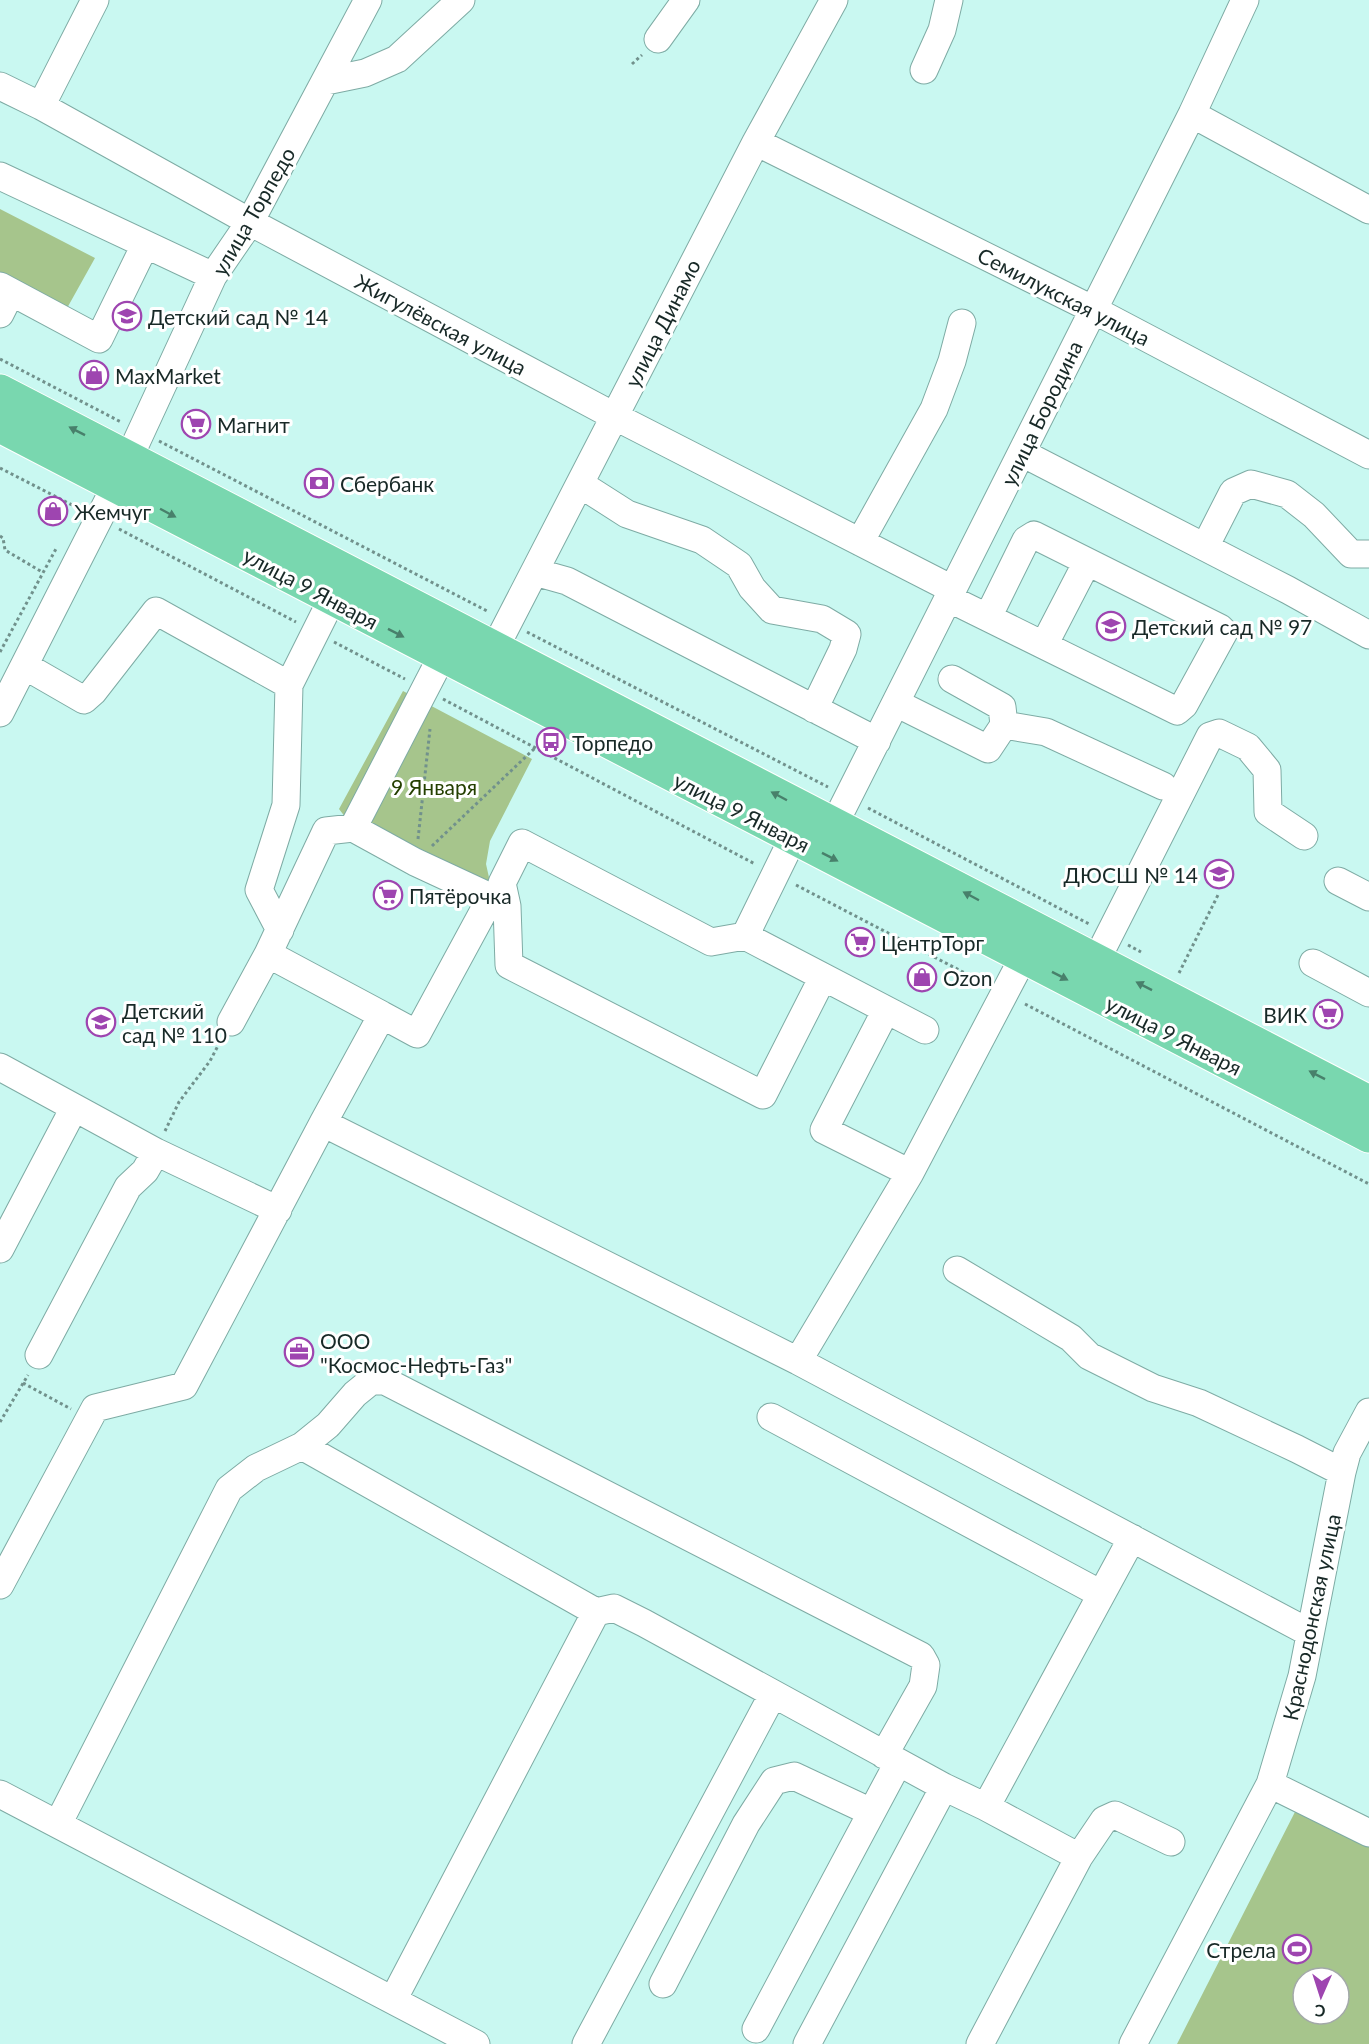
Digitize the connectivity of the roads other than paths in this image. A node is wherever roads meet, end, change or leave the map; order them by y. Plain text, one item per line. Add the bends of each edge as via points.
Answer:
1 (368, 0) edge
2 (461, 0) edge
3 (686, 0) edge
4 (834, 0) edge
5 (950, 0) edge
6 (1245, 0) edge
7 (92, 1) edge
8 (658, 39) dead end
9 (924, 70) dead end
10 (326, 81) junction
11 (0, 87) edge
12 (40, 106) junction
13 (1192, 114) junction
14 (756, 141) junction
15 (0, 176) edge
16 (1369, 210) edge
17 (250, 222) junction
18 (145, 245) junction
19 (213, 276) junction
20 (4, 297) edge
21 (1092, 309) junction
22 (962, 323) dead end
23 (0, 391) edge
24 (614, 416) junction
25 (0, 426) edge
26 (1022, 453) junction
27 (1369, 455) edge
28 (129, 459) junction
29 (580, 484) junction
30 (860, 542) junction
31 (1205, 548) junction
32 (1369, 554) edge
33 (1088, 562) junction
34 (534, 572) junction
35 (950, 593) junction
36 (332, 599) junction
37 (988, 617) junction
38 (502, 635) junction
39 (1369, 635) edge
40 (1044, 645) junction
41 (442, 656) junction
42 (25, 666) junction
43 (952, 679) dead end
44 (290, 685) junction
45 (896, 703) junction
46 (814, 709) junction
47 (0, 713) edge
48 (1004, 725) junction
49 (877, 741) junction
50 (1163, 786) dead end
51 (841, 812) junction
52 (353, 828) junction
53 (1304, 836) dead end
54 (793, 838) junction
55 (1338, 881) dead end
56 (1369, 897) edge
57 (280, 930) junction
58 (745, 936) junction
59 (1103, 948) junction
60 (268, 954) junction
61 (1023, 958) junction
62 (1313, 963) dead end
63 (823, 977) junction
64 (1369, 993) edge
65 (886, 1010) junction
66 (382, 1015) junction
67 (231, 1022) road end
68 (925, 1030) dead end
69 (0, 1067) edge
70 (1369, 1102) edge
71 (74, 1108) junction
72 (323, 1123) junction
73 (1369, 1136) edge
74 (156, 1152) junction
75 (910, 1173) junction
76 (278, 1210) junction
77 (0, 1250) edge
78 (957, 1270) dead end
79 (39, 1355) road end
80 (798, 1361) junction
81 (771, 1417) dead end
82 (1366, 1425) edge
83 (302, 1446) junction
84 (1342, 1472) junction
85 (1132, 1538) junction
86 (0, 1585) edge
87 (1101, 1594) junction
88 (596, 1612) junction
89 (1310, 1633) junction
90 (773, 1694) junction
91 (891, 1759) junction
92 (1270, 1784) junction
93 (944, 1787) junction
94 (0, 1794) edge
95 (986, 1807) junction
96 (871, 1812) junction
97 (58, 1824) junction
98 (1369, 1833) edge
99 (1171, 1842) dead end
100 (1080, 1857) junction
101 (663, 1984) dead end
102 (393, 2000) junction
103 (756, 2029) dead end
104 (476, 2044) edge
105 (586, 2044) edge
106 (807, 2044) edge
107 (980, 2044) edge
108 (1133, 2044) edge

1 - 10 street, улица Торпедо
2 - 10 street via 397,59 365,73
3 - 8 street
4 - 14 street, улица Динамо
5 - 9 street
6 - 13 street, улица Бородина
7 - 12 street
10 - 17 street, улица Торпедо
11 - 12 street, Жигулёвская улица
12 - 17 street, Жигулёвская улица
13 - 16 street
13 - 21 street, улица Бородина
14 - 21 street, Семилукская улица
14 - 24 street, улица Динамо
15 - 18 street
17 - 19 street, улица Торпедо
17 - 24 street, Жигулёвская улица
18 - 19 street
18 - 20 street via 99,339
19 - 28 street, улица Торпедо
21 - 26 street, улица Бородина
21 - 27 street, Семилукская улица
22 - 30 street via 934,409
28 -> 23 main road, улица 9 Января
24 - 29 street, улица Динамо
24 - 30 street, Жигулёвская улица
25 - 28 main road, улица 9 Января
26 - 31 street
26 - 35 street, улица Бородина
28 -> 36 main road, улица 9 Января
28 - 38 main road, улица 9 Января
28 - 42 street, улица Торпедо
29 - 34 street, улица Динамо
29 - 46 street via 627,514 702,540 739,565 752,588 772,610 822,619 847,634
30 - 35 street, Жигулёвская улица
31 - 32 street via 1233,492 1251,484 1287,494 1314,515 1351,555
31 - 39 street
33 - 37 street via 1034,535 1026,540
33 - 40 street
33 - 40 street, Жигулёвская улица via 1224,630 1223,634 1177,711
34 - 38 street, улица Динамо
34 - 46 street via 567,581
35 - 37 street, Жигулёвская улица
35 - 45 street, улица Бородина
36 -> 41 main road, улица 9 Января
36 - 44 street
37 - 40 street, Жигулёвская улица
51 -> 38 main road, улица 9 Января
41 - 52 street
41 - 54 main road, улица 9 Января
42 - 44 street via 84,700 156,611
42 - 47 street, улица Торпедо
43 - 48 street via 1002,707
44 - 57 street via 286,805 259,890
45 - 48 street via 988,749
45 - 49 street, улица Бородина
46 - 49 street
48 - 50 street via 1046,732
49 - 51 street, улица Бородина
59 -> 51 main road, улица 9 Января
52 - 57 street via 326,831
52 - 66 street via 486,895 488,903 417,1034
53 - 59 street via 1268,812 1267,770 1248,747 1219,733 1209,736
54 - 58 street
54 -> 61 main road, улица 9 Января
55 - 56 street
57 - 60 street
58 - 63 street
58 - 63 street via 711,942 522,843 502,882 509,965 763,1095
70 -> 59 main road, улица 9 Января
60 - 66 street
60 - 67 street
61 -> 73 main road, улица 9 Января
61 - 75 street
62 - 64 street
63 - 65 street
65 - 68 street
65 - 75 street via 824,1130
66 - 72 street
69 - 71 street
71 - 74 street
71 - 77 street
72 - 76 street
72 - 80 street
74 - 76 street
74 - 79 street via 145,1171 128,1187
75 - 80 street
76 - 86 street via 184,1386 94,1408
78 - 84 street via 1071,1338 1089,1356
80 - 85 street
81 - 87 street
82 - 84 street, Краснодонская улица via 1347,1453
83 - 88 street
83 - 91 street via 328,1425 354,1394 371,1381 385,1381 921,1656 926,1665 923,1686
83 - 97 street via 256,1468 229,1489
84 - 89 street, Краснодонская улица
85 - 87 street
85 - 89 street
87 - 95 street
88 - 90 street via 614,1608
88 - 102 street
89 - 92 street, Краснодонская улица via 1302,1676
90 - 91 street
90 - 105 street
91 - 93 street
91 - 96 street
92 - 98 street
92 - 108 street, Краснодонская улица
93 - 95 street
93 - 106 street
94 - 97 street
95 - 100 street
96 - 101 street via 794,1776 774,1781 747,1824
96 - 103 street
97 - 102 street
99 - 100 street via 1115,1815 1104,1820
100 - 107 street
102 - 104 street

